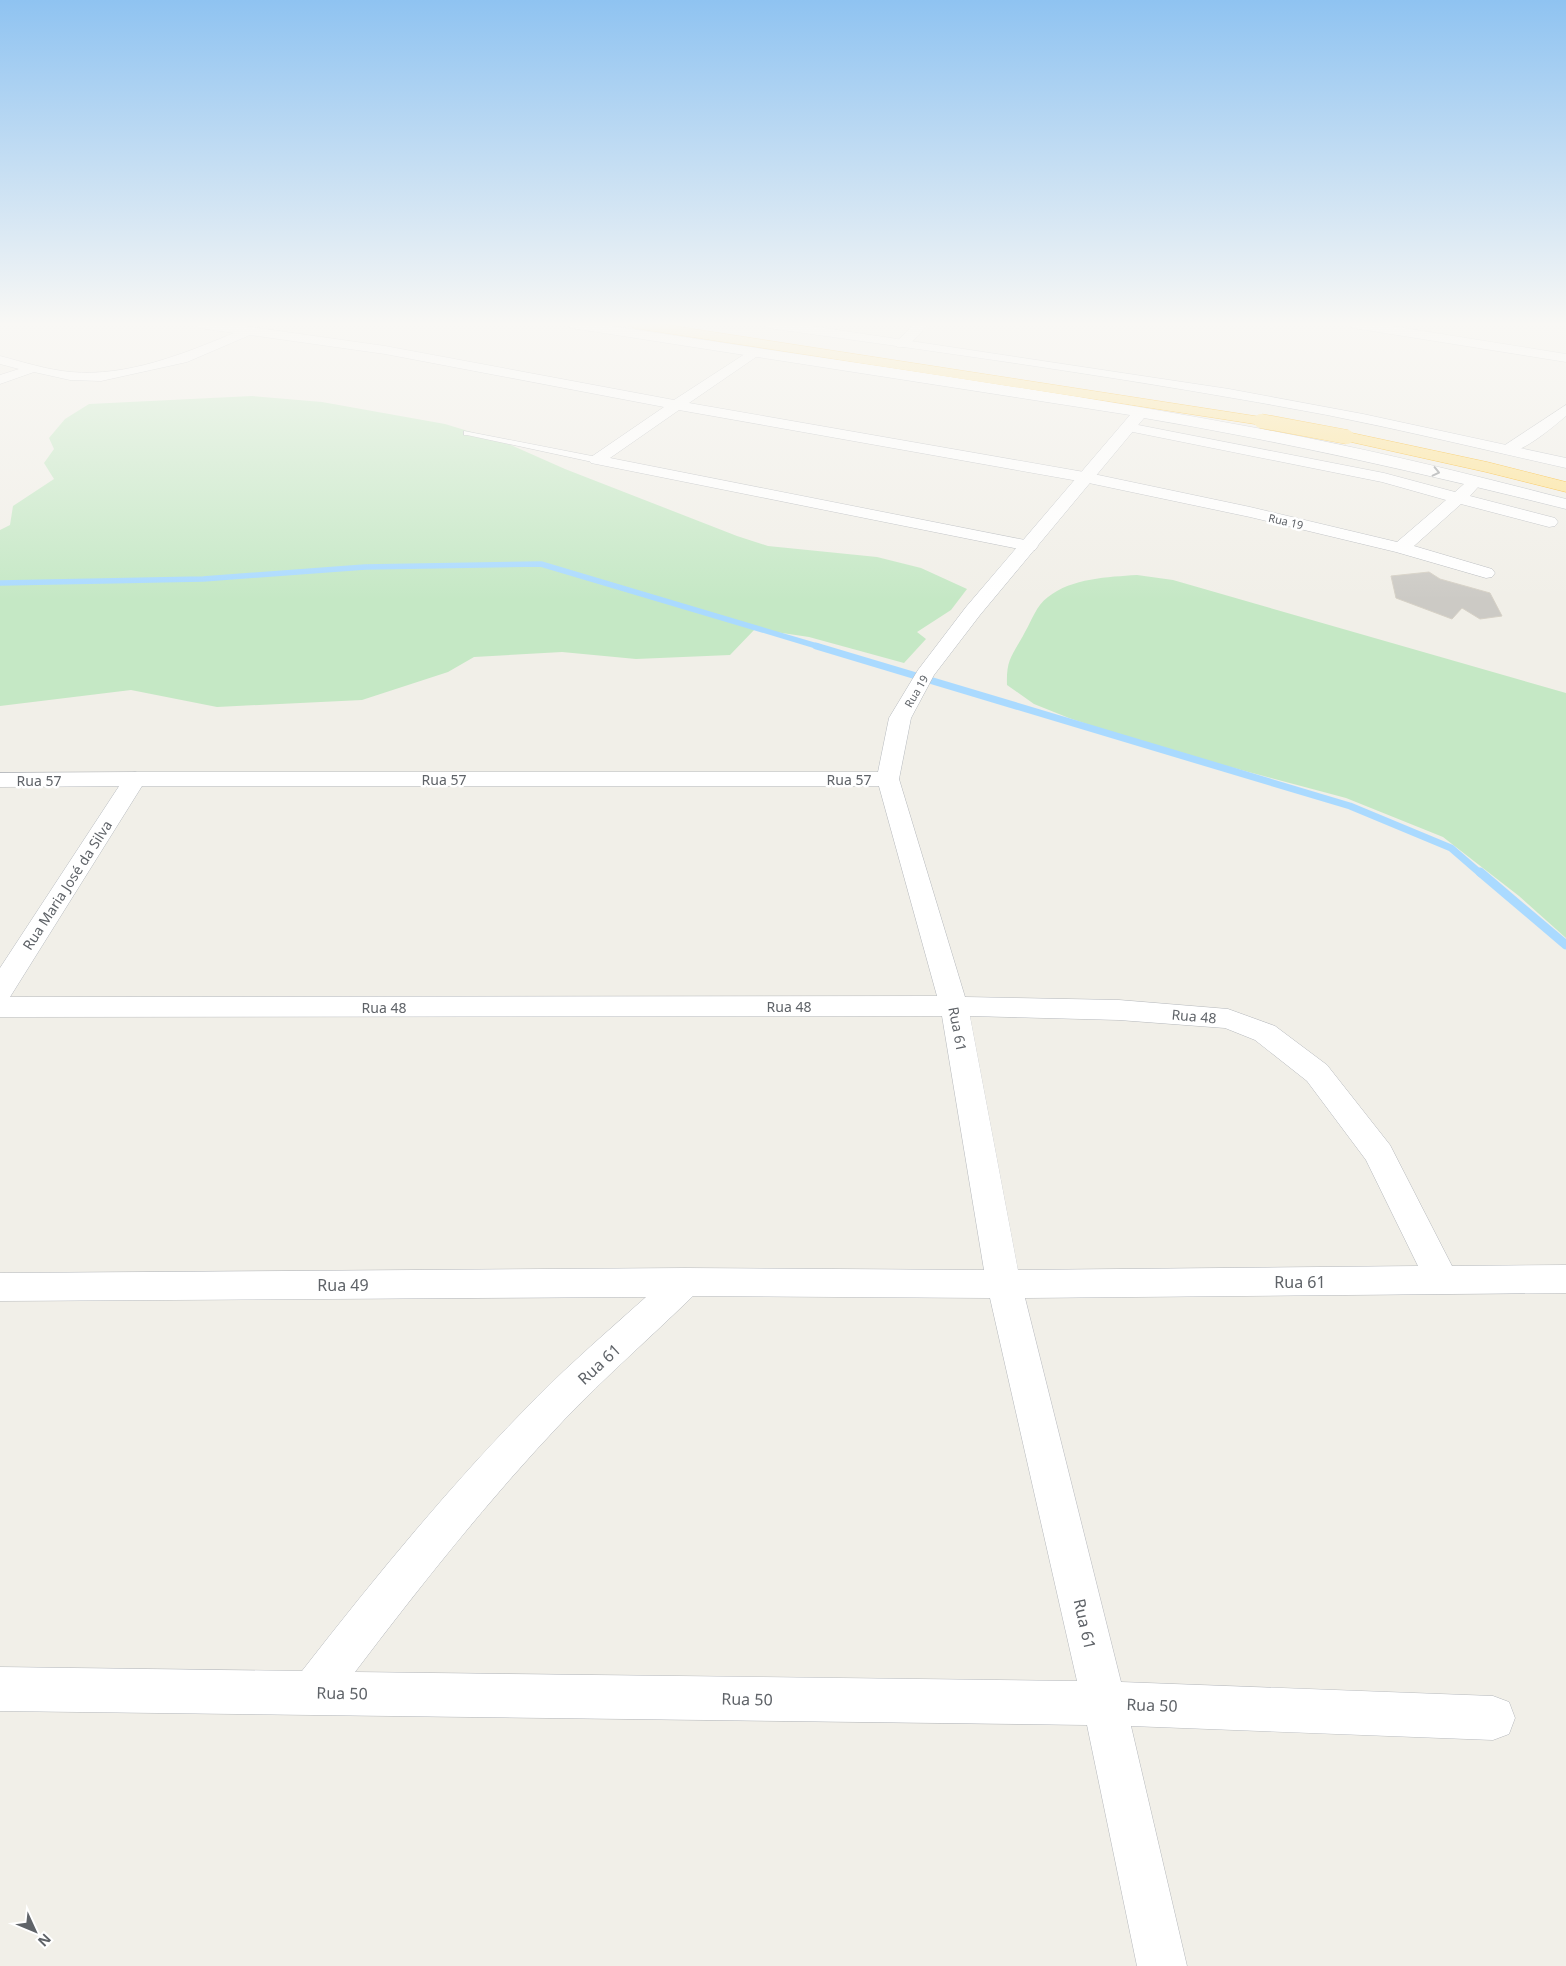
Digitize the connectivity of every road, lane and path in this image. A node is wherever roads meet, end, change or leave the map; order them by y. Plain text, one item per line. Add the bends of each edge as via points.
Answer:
1 (663, 416) edge
2 (746, 416) edge
3 (1110, 416) edge
4 (1189, 416) edge
5 (1279, 416) edge
6 (1287, 416) edge
7 (1326, 416) edge
8 (1352, 416) edge
9 (1558, 416) edge
10 (1134, 420) junction
11 (1263, 428) junction
12 (1350, 432) junction
13 (467, 433) dead end
14 (1303, 441) junction
15 (1507, 450) junction
16 (597, 460) junction
17 (1566, 463) edge
18 (1566, 476) edge
19 (1084, 477) junction
20 (1477, 481) junction
21 (1566, 487) edge
22 (1460, 497) junction
23 (1566, 504) edge
24 (1549, 522) dead end
25 (1029, 546) junction
26 (1401, 548) junction
27 (1486, 573) dead end
28 (135, 779) junction
29 (888, 779) junction
30 (0, 780) edge
31 (0, 990) edge
32 (954, 1006) junction
33 (0, 1007) edge
34 (1566, 1279) edge
35 (1442, 1281) junction
36 (685, 1282) junction
37 (1004, 1284) junction
38 (0, 1287) edge
39 (0, 1689) edge
40 (312, 1693) junction
41 (1104, 1703) junction
42 (1493, 1718) dead end
43 (1162, 1966) edge

1 - 16 street
2 - 19 street, Rua 19
3 - 10 street
4 - 11 highway
5 - 11 street
6 - 12 highway
7 - 14 street
8 - 15 street
9 - 15 street
10 - 11 street
10 - 19 street, Rua 19
10 - 22 street
11 - 12 highway, bridge
11 - 14 street
12 - 18 highway
12 - 21 highway
13 - 16 lane
14 -> 20 street
15 - 17 street
16 - 25 street
19 - 25 street, Rua 19
19 - 26 street, Rua 19
20 - 22 street
20 - 23 street
22 - 24 street
22 - 26 street
25 - 29 street, Rua 19 via 925,674 900,718
26 - 27 street, Rua 19
28 - 29 street, Rua 57
28 - 30 street, Rua 57
28 - 31 street, Rua Maria José da Silva
29 - 32 street, Rua 61
32 - 33 street, Rua 48
32 - 35 street, Rua 48 via 1119,1010 1228,1019 1265,1033 1316,1073 1379,1153
32 - 37 street, Rua 61
34 - 35 street, Rua 61
35 - 37 street, Rua 61
36 - 37 street, Rua 61
36 - 38 street, Rua 49
36 - 40 street, Rua 61 via 551,1408 485,1479 402,1576
37 - 41 street, Rua 61
39 - 40 street, Rua 50
40 - 41 street, Rua 50
41 - 42 street, Rua 50
41 - 43 street, Rua 61

